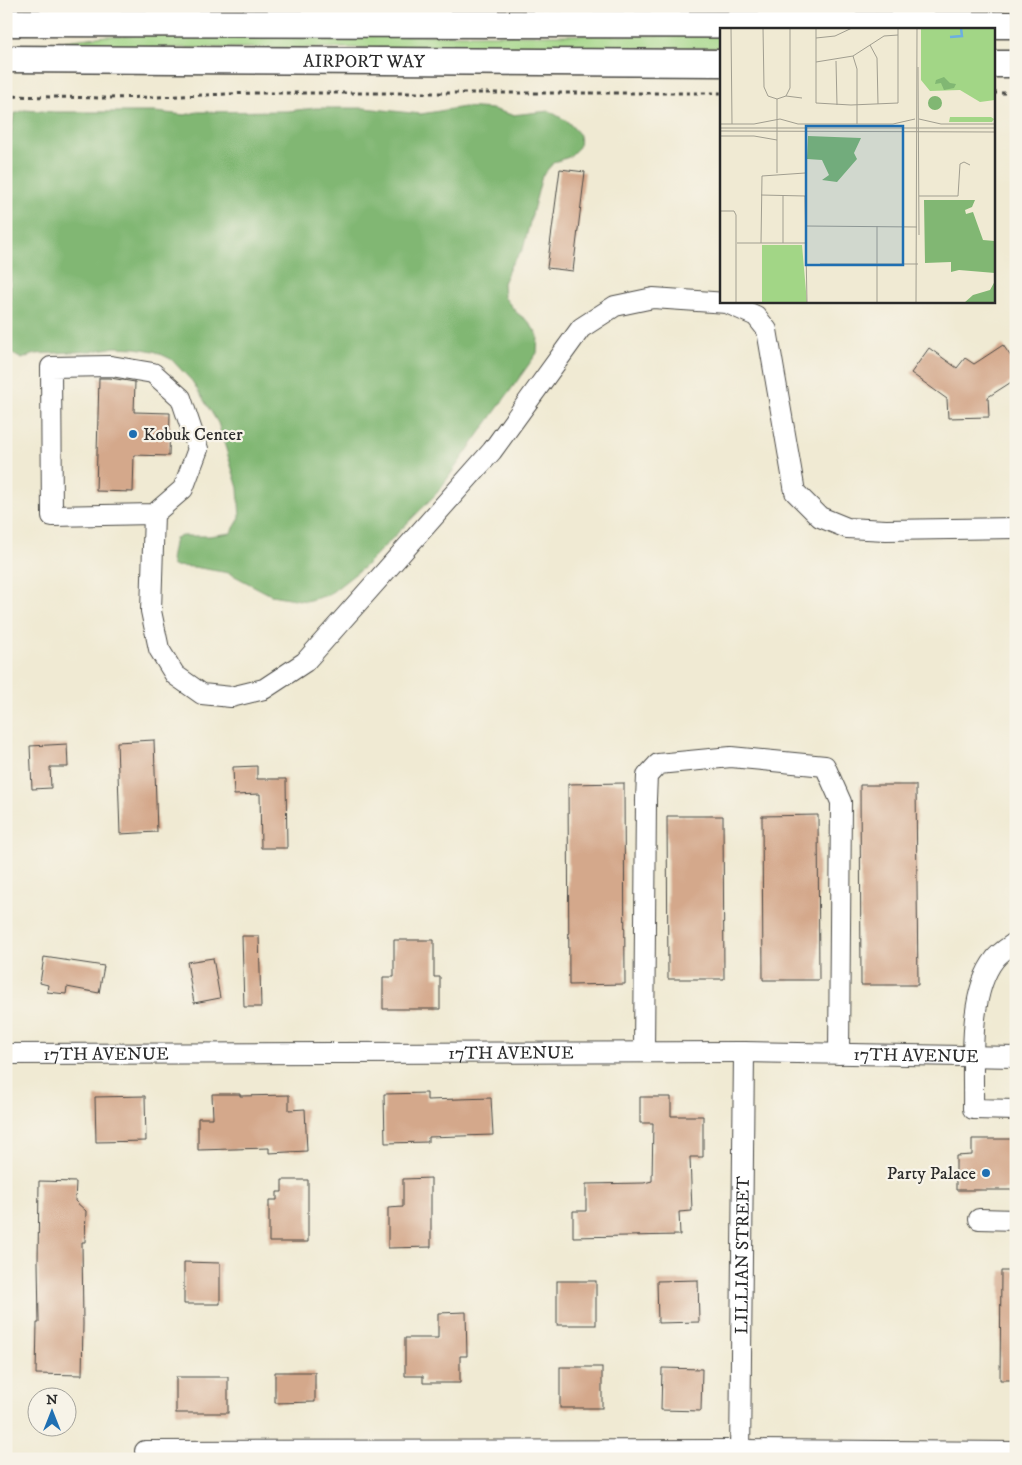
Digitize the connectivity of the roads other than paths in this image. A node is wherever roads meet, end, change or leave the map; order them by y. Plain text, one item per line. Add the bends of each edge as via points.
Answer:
1 (6, 23) edge
2 (1016, 25) edge
3 (6, 59) edge
4 (720, 63) edge
5 (994, 64) edge
6 (1016, 64) edge
7 (154, 514) junction
8 (1016, 528) edge
9 (1016, 942) edge
10 (644, 1052) junction
11 (744, 1052) junction
12 (6, 1054) edge
13 (839, 1054) junction
14 (974, 1056) junction
15 (1016, 1057) edge
16 (1016, 1110) edge
17 (979, 1219) dead end
18 (1016, 1220) edge
19 (145, 1451) dead end
20 (1016, 1452) edge
21 (740, 1454) edge

1 - 2 main road
3 - 4 main road, AIRPORT WAY
5 - 6 main road
7 - 7 street via 52,516 51,367 111,366 153,373 181,398 198,449 183,489
7 - 8 street via 152,611 159,649 175,675 202,694 231,697 264,689 305,662 492,451 581,328 615,306 653,298 728,303 756,316 766,330 794,492 820,517 847,528
9 - 14 street via 995,958 981,984 975,1013
10 - 11 street, 17TH AVENUE
10 - 12 street, 17TH AVENUE
10 - 13 street via 647,776 658,764 731,757 825,766 841,802
11 - 13 street, 17TH AVENUE
11 - 21 street, LILLIAN STREET
13 - 14 street, 17TH AVENUE
14 - 15 street, 17TH AVENUE
14 - 16 street via 973,1109
17 - 18 street
19 - 21 street
20 - 21 street

